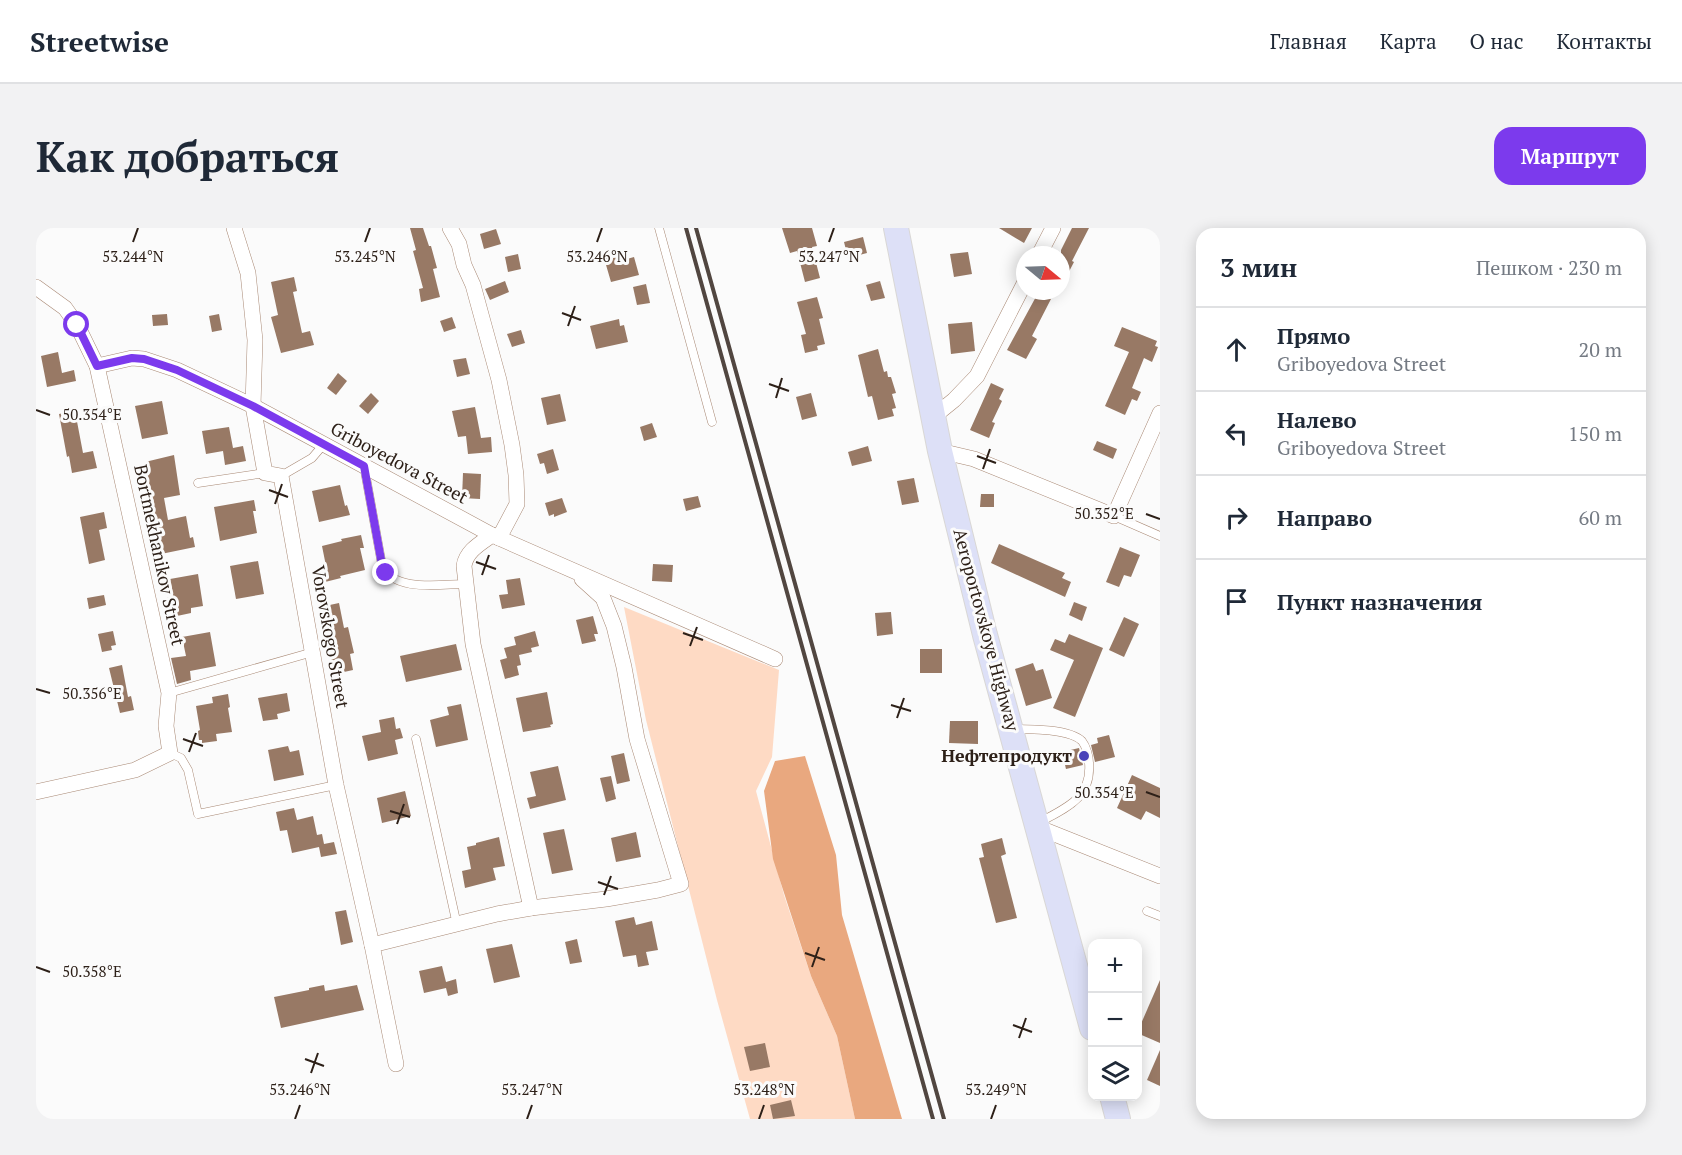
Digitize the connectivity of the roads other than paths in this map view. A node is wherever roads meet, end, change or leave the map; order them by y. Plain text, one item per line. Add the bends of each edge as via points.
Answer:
1 (234, 228) edge
2 (450, 228) edge
3 (659, 228) edge
4 (896, 228) edge
5 (1053, 228) edge
6 (1044, 246) edge
7 (36, 287) edge
8 (1016, 300) edge
9 (97, 366) junction
10 (253, 406) junction
11 (1160, 413) edge
12 (933, 417) junction
13 (712, 422) dead end
14 (324, 444) junction
15 (940, 451) junction
16 (364, 466) junction
17 (265, 473) junction
18 (281, 476) junction
19 (198, 483) dead end
20 (1114, 516) junction
21 (496, 536) junction
22 (1160, 536) edge
23 (573, 570) junction
24 (466, 584) junction
25 (313, 652) junction
26 (775, 659) dead end
27 (169, 693) junction
28 (1011, 729) junction
29 (416, 739) dead end
30 (170, 753) junction
31 (336, 785) junction
32 (36, 792) edge
33 (1036, 826) junction
34 (1160, 876) edge
35 (531, 908) junction
36 (1147, 911) dead end
37 (1160, 916) edge
38 (457, 925) junction
39 (372, 945) junction
40 (1088, 1014) edge
41 (396, 1064) dead end
42 (1113, 1101) edge
43 (1118, 1119) edge

1 - 10 street via 248,273 255,340
2 - 21 street via 473,285 512,445 517,504
3 - 13 lane
4 - 12 main road, Aeroportovskoye Highway
5 - 6 street
7 - 9 street via 65,308
8 - 12 street via 977,376
9 - 10 street, Griboyedova Street via 144,359
9 - 27 street, Bortmekhanikov Street
10 - 14 street, Griboyedova Street
10 - 17 street
11 - 20 street
12 - 15 main road, Aeroportovskoye Highway
14 - 16 street, Griboyedova Street
14 - 18 lane via 312,458
15 - 20 street via 974,459
15 - 28 main road, Aeroportovskoye Highway
16 - 21 street, Griboyedova Street
16 - 24 lane via 386,573 410,585
17 - 18 street
17 - 19 lane
18 - 25 street, Vorovskogo Street
20 - 22 lane
21 - 23 street, Griboyedova Street
21 - 24 street via 465,559
23 - 26 street, Griboyedova Street
23 - 35 street via 603,598 614,626 637,739 681,884
24 - 35 street via 473,644
25 - 27 lane
25 - 31 street, Vorovskogo Street
27 - 30 street, Bortmekhanikov Street via 166,726
28 - 33 main road, Aeroportovskoye Highway
28 - 33 lane via 1075,737 1083,742 1089,758 1086,786 1076,801
29 - 38 lane
30 - 31 lane via 181,758 188,770 198,814
30 - 32 street via 135,770
31 - 39 street, Vorovskogo Street
33 - 34 street
33 - 40 main road, Aeroportovskoye Highway
35 - 38 street
36 - 37 lane
38 - 39 street
39 - 41 street, Vorovskogo Street
42 - 43 main road

